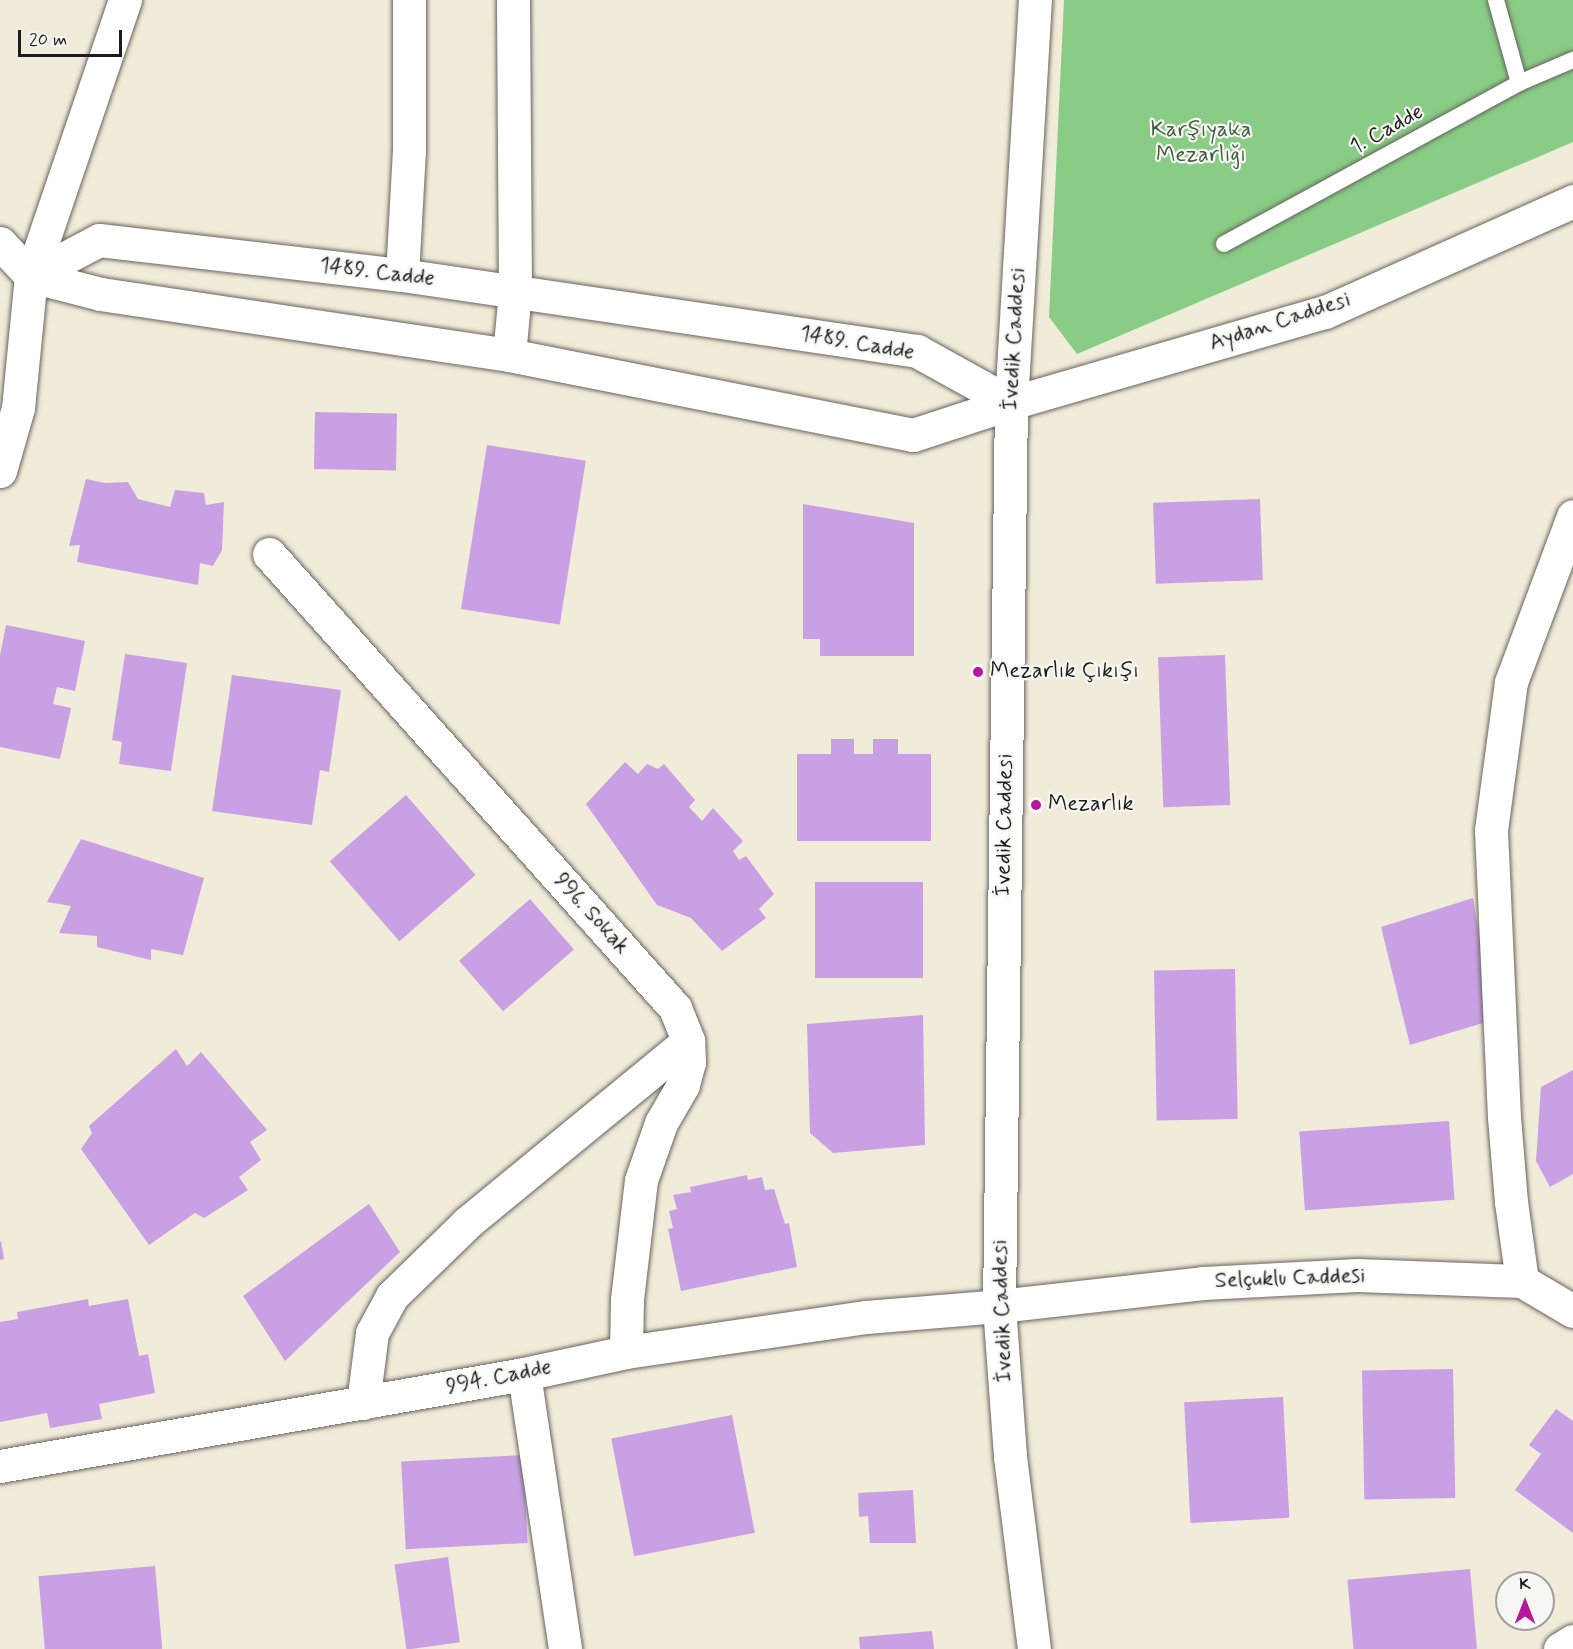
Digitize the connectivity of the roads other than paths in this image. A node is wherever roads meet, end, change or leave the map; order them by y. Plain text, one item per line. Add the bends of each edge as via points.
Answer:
1 (125, 0) edge
2 (409, 0) edge
3 (513, 0) edge
4 (1035, 0) edge
5 (1496, 0) edge
6 (1573, 60) edge
7 (1520, 83) junction
8 (1573, 201) edge
9 (0, 243) edge
10 (1224, 244) dead end
11 (402, 275) junction
12 (31, 276) junction
13 (515, 291) junction
14 (509, 355) junction
15 (1011, 403) junction
16 (0, 471) edge
17 (1573, 516) edge
18 (269, 554) dead end
19 (688, 1041) junction
20 (1522, 1281) junction
21 (999, 1306) junction
22 (1573, 1311) edge
23 (626, 1352) junction
24 (524, 1374) junction
25 (363, 1403) junction
26 (0, 1466) edge
27 (1573, 1641) edge
28 (565, 1649) edge
29 (1034, 1649) edge
30 (1560, 1649) edge

1 - 12 street
2 - 11 street via 409,151
3 - 13 street
4 - 15 street, İvedik Caddesi
5 - 7 lane
6 - 7 lane, 1. Cadde
7 - 10 lane, 1. Cadde
8 - 15 street, Aydan Caddesi via 1325,312
9 - 12 street
11 - 12 street, 1489. Cadde via 99,240
11 - 13 street, 1489. Cadde
12 - 14 street via 101,294
12 - 16 street via 18,408
13 - 14 street
13 - 15 street, 1489. Cadde via 917,351
14 - 15 street via 913,435
15 - 21 street, İvedik Caddesi
17 - 20 street via 1511,682 1491,830 1504,1117
18 - 19 street, 996. Sokak via 675,1008
19 - 23 street, 996. Sokak via 689,1062 683,1085 661,1123 641,1180 627,1300
19 - 25 street via 468,1222 392,1296 372,1333
20 - 21 street, Selçuklu Caddesi via 1357,1275 1203,1283
20 - 22 street, Selçuklu Caddesi
21 - 23 street, 994. Cadde via 866,1317
21 - 29 street, İvedik Caddesi via 1010,1456
23 - 24 street, 994. Cadde
24 - 25 street, 994. Cadde
24 - 28 street
25 - 26 street, 994. Cadde
27 - 30 street

